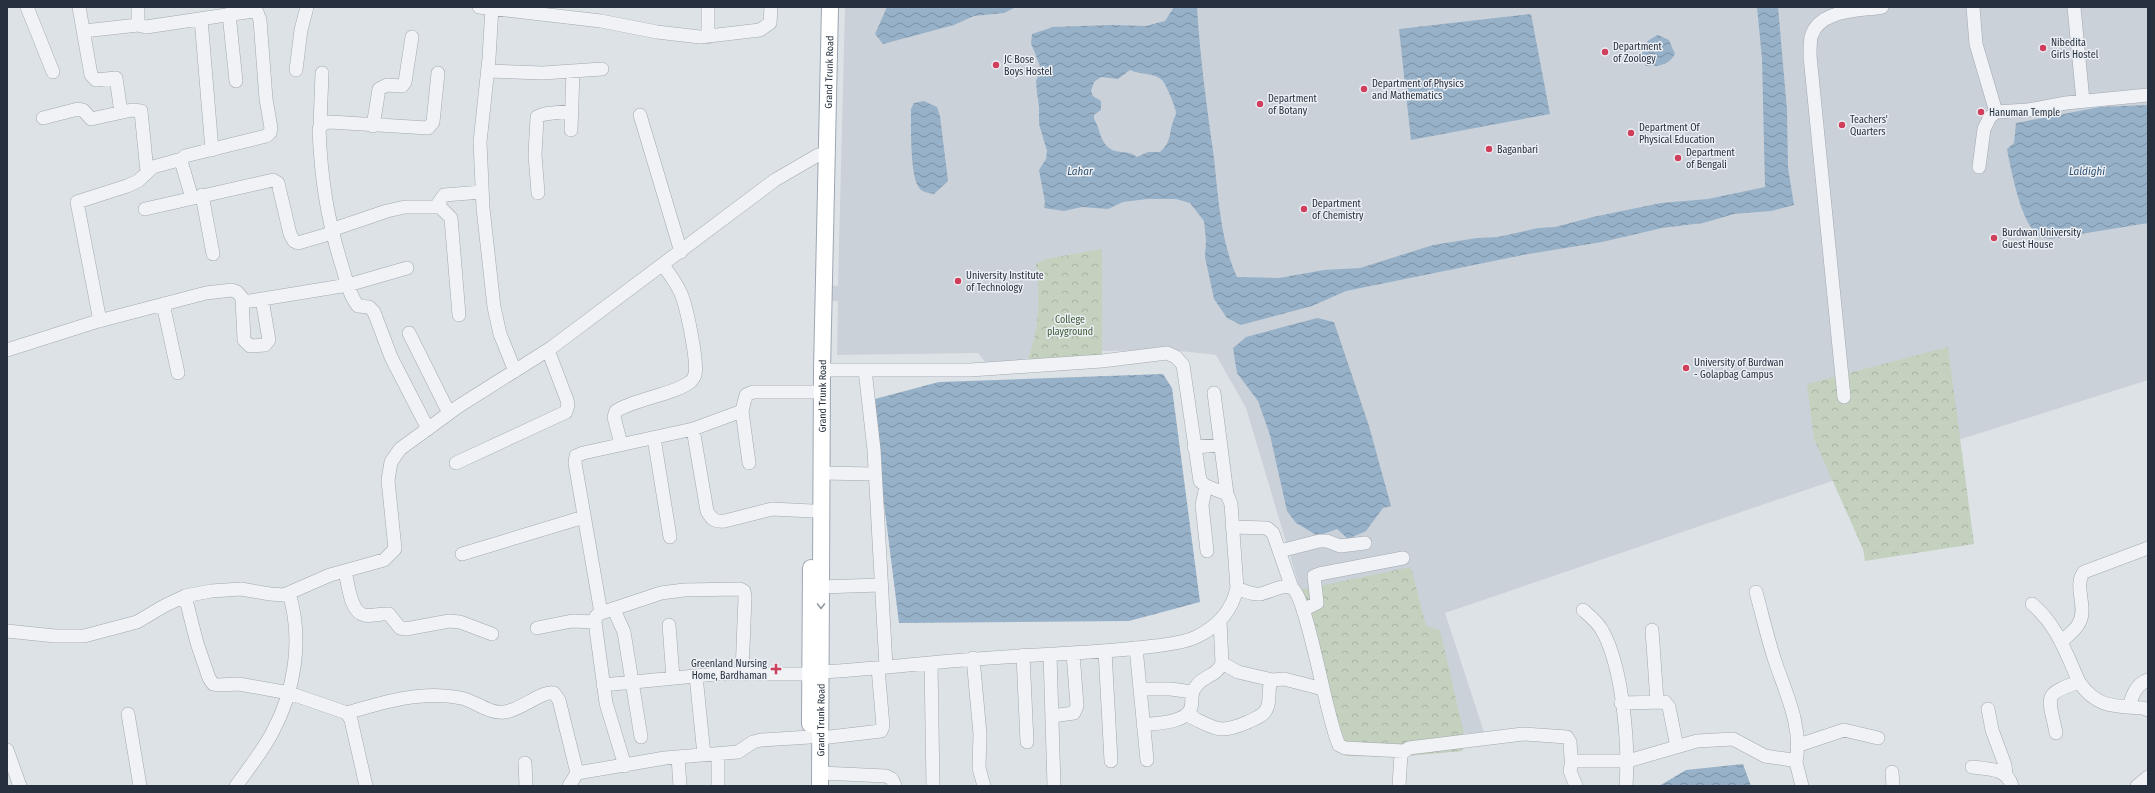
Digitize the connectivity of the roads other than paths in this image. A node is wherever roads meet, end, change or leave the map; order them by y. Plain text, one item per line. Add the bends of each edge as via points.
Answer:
1 (27, 7) edge
2 (79, 7) edge
3 (138, 7) edge
4 (307, 7) edge
5 (708, 7) edge
6 (771, 7) edge
7 (820, 7) edge
8 (830, 7) edge
9 (1882, 7) edge
10 (1973, 7) edge
11 (2074, 7) edge
12 (488, 8) edge
13 (230, 14) junction
14 (201, 19) junction
15 (138, 25) junction
16 (84, 31) junction
17 (412, 37) dead end
18 (708, 37) junction
19 (296, 70) dead end
20 (602, 70) dead end
21 (488, 71) junction
22 (53, 72) dead end
23 (322, 72) dead end
24 (573, 72) junction
25 (438, 73) dead end
26 (236, 81) dead end
27 (2148, 95) edge
28 (2083, 101) junction
29 (571, 111) junction
30 (121, 112) junction
31 (1996, 112) junction
32 (640, 115) dead end
33 (43, 118) dead end
34 (320, 125) junction
35 (373, 126) junction
36 (570, 130) dead end
37 (212, 150) junction
38 (823, 154) junction
39 (182, 159) junction
40 (1979, 167) dead end
41 (147, 172) junction
42 (482, 192) junction
43 (538, 193) dead end
44 (197, 197) junction
45 (440, 207) junction
46 (146, 209) dead end
47 (332, 231) junction
48 (681, 252) junction
49 (214, 254) dead end
50 (663, 265) junction
51 (407, 268) dead end
52 (348, 285) junction
53 (242, 298) junction
54 (262, 299) junction
55 (163, 304) junction
56 (459, 315) dead end
57 (100, 321) junction
58 (409, 333) dead end
59 (7, 350) edge
60 (548, 350) junction
61 (822, 370) junction
62 (865, 370) junction
63 (515, 371) junction
64 (178, 373) dead end
65 (814, 392) junction
66 (1214, 393) dead end
67 (1844, 398) dead end
68 (742, 411) junction
69 (449, 413) junction
70 (428, 429) junction
71 (693, 429) junction
72 (654, 438) junction
73 (621, 444) junction
74 (1221, 445) junction
75 (1194, 447) junction
76 (456, 463) dead end
77 (749, 463) dead end
78 (822, 473) junction
79 (874, 474) junction
80 (1206, 486) junction
81 (1227, 494) junction
82 (812, 511) junction
83 (584, 517) junction
84 (1232, 527) junction
85 (670, 537) dead end
86 (1365, 543) dead end
87 (2148, 550) edge
88 (1207, 551) dead end
89 (1280, 551) junction
90 (462, 554) dead end
91 (1402, 558) dead end
92 (345, 571) junction
93 (880, 585) junction
94 (822, 587) junction
95 (1237, 588) junction
96 (1292, 588) junction
97 (1756, 592) dead end
98 (289, 593) junction
99 (185, 596) junction
100 (2032, 604) dead end
101 (614, 610) junction
102 (1303, 610) junction
103 (1583, 610) dead end
104 (598, 617) junction
105 (1220, 621) junction
106 (669, 625) dead end
107 (537, 628) dead end
108 (1652, 630) dead end
109 (7, 631) edge
110 (492, 634) dead end
111 (2062, 641) junction
112 (1136, 648) junction
113 (1105, 651) junction
114 (1073, 653) junction
115 (1050, 654) junction
116 (1023, 655) junction
117 (974, 658) junction
118 (931, 663) junction
119 (1222, 664) junction
120 (882, 668) junction
121 (742, 673) junction
122 (816, 673) junction
123 (696, 676) junction
124 (673, 678) junction
125 (1272, 680) junction
126 (2148, 680) edge
127 (633, 682) junction
128 (2079, 682) junction
129 (603, 685) junction
130 (1140, 689) junction
131 (1323, 689) junction
132 (1192, 692) junction
133 (289, 693) junction
134 (1657, 701) junction
135 (1621, 703) junction
136 (2129, 707) junction
137 (1988, 709) dead end
138 (2148, 710) edge
139 (347, 713) junction
140 (128, 714) dead end
141 (1187, 715) junction
142 (1052, 716) junction
143 (1143, 725) junction
144 (2056, 733) dead end
145 (642, 737) dead end
146 (815, 738) junction
147 (1878, 738) dead end
148 (1026, 742) dead end
149 (1799, 745) junction
150 (1677, 747) junction
151 (7, 750) edge
152 (1404, 751) junction
153 (718, 754) junction
154 (704, 755) junction
155 (678, 757) junction
156 (1147, 760) dead end
157 (1572, 760) junction
158 (1111, 761) dead end
159 (1628, 761) junction
160 (1796, 762) junction
161 (526, 763) dead end
162 (625, 766) junction
163 (1972, 767) dead end
164 (1892, 772) dead end
165 (577, 773) junction
166 (2148, 777) edge
167 (820, 780) edge
168 (848, 780) edge
169 (2009, 781) edge
170 (20, 786) edge
171 (140, 786) edge
172 (236, 786) edge
173 (366, 786) edge
174 (526, 786) edge
175 (570, 786) edge
176 (680, 786) edge
177 (718, 786) edge
178 (810, 786) edge
179 (895, 786) edge
180 (933, 786) edge
181 (984, 786) edge
182 (1054, 786) edge
183 (1399, 786) edge
184 (1576, 786) edge
185 (1626, 786) edge
186 (1802, 786) edge
187 (1892, 786) edge
188 (2137, 786) edge

1 - 22 street
2 - 16 street
3 - 15 street
4 - 19 street
5 - 18 street
6 - 18 street via 770,23 760,30
7 - 38 main road, Grand Trunk Road
8 - 38 main road, Grand Trunk Road
9 - 67 street via 1832,15 1823,20 1812,37 1810,50
10 - 31 street via 1976,44
11 - 28 street
12 - 18 street
12 - 21 street
13 - 14 street
13 - 26 street
13 - 37 street via 257,12 271,128 266,136
14 - 15 street via 146,27
14 - 37 street
15 - 16 street
16 - 30 street via 93,79 116,78
17 - 35 street via 405,82 402,86 387,85 379,89
20 - 24 street
21 - 24 street via 536,74
21 - 42 street via 480,142
23 - 34 street
24 - 29 street
25 - 35 street via 431,126
27 - 28 street
28 - 31 street via 2028,110
29 - 36 street
29 - 43 street via 537,117 535,155
30 - 33 street via 91,119 83,110 78,109
30 - 41 street via 138,109 142,113
31 - 40 street via 1990,117 1984,129
32 - 48 street
34 - 35 street via 330,122
34 - 47 street via 320,167
37 - 39 street via 185,156
38 - 48 street via 775,180
38 - 61 main road, Grand Trunk Road
38 - 65 main road, Grand Trunk Road
39 - 41 street via 161,164
39 - 44 street
41 - 57 street via 127,186 77,202
42 - 45 street via 444,195 439,202
42 - 63 street via 494,307 500,334
44 - 46 street
44 - 47 street via 273,180 278,183 294,241 298,243
44 - 49 street
45 - 47 street via 387,211
45 - 56 street via 451,218
47 - 52 street
48 - 50 street
50 - 60 street
50 - 73 street via 679,289 685,306 695,376 681,387 616,410 614,417
51 - 52 street
52 - 54 street
52 - 70 street via 358,306 369,307 374,312 391,356
53 - 54 street via 250,301
53 - 54 street via 244,340 246,344 256,347 265,345 269,340
53 - 55 street via 232,290 206,293
55 - 57 street
55 - 64 street
57 - 59 street
58 - 69 street
60 - 63 street
60 - 76 street via 567,400 566,412
61 - 62 street
61 - 78 main road, Grand Trunk Road
62 - 75 street via 970,370 1102,361 1167,353 1176,357 1183,365
62 - 79 street via 874,450
63 - 69 street
65 - 68 street via 753,392 746,395
65 - 82 main road, Grand Trunk Road
66 - 74 street
68 - 71 street
68 - 77 street
69 - 70 street
70 - 92 street via 400,449 390,462 388,480 395,549 384,560
71 - 72 street
71 - 82 street via 707,511 711,519 717,522 725,521 772,509
72 - 73 street
72 - 85 street
73 - 83 street via 576,456
74 - 75 street
74 - 81 street
75 - 80 street via 1200,481
78 - 79 street
78 - 94 main road, Grand Trunk Road
79 - 93 street
80 - 81 street
80 - 88 street via 1202,505
81 - 84 street via 1231,504
82 - 122 main road, Grand Trunk Road
83 - 90 street
83 - 104 street
84 - 89 street via 1267,528 1273,533
84 - 95 street
86 - 89 street via 1340,546 1319,541
87 - 111 street via 2084,572 2079,581 2082,596 2081,619
89 - 96 street
91 - 102 street via 1314,576 1317,603
92 - 98 street
92 - 110 street via 354,606 365,616 389,614 400,628 406,629 449,621 460,622
93 - 94 street
93 - 120 street
94 -> 122 main road, Grand Trunk Road
95 - 96 street via 1260,594
95 - 105 street via 1234,599
96 - 102 street
97 - 149 street via 1774,659 1794,718
98 - 99 street via 279,596 241,589
98 - 133 street via 295,613 296,632
99 - 109 street via 137,622 84,636
99 - 133 street via 196,643 213,684 239,684
100 - 111 street via 2045,614
101 - 104 street
101 - 121 street via 661,593 740,589 744,591 745,597
101 - 127 street via 624,632
102 - 131 street
103 - 135 street via 1597,622 1607,640 1617,674
104 - 107 street
104 - 129 street
105 - 112 street via 1212,629 1195,638
105 - 119 street
106 - 124 street
108 - 134 street
111 - 128 street
112 - 113 street
112 - 130 street
113 - 114 street
113 - 158 street
114 - 115 street
114 - 142 street via 1077,706 1074,712
115 - 116 street
115 - 142 street
116 - 117 street
116 - 148 street
117 - 118 street
117 - 181 street via 980,734 979,768
118 - 120 street
118 - 180 street
119 - 125 street via 1238,672
119 - 132 street via 1220,670 1198,684
120 - 122 street
120 - 146 street via 881,731
121 - 122 street
121 - 123 street
122 - 146 main road, Grand Trunk Road
123 - 124 street
123 - 154 street
124 - 127 street
125 - 131 street via 1284,679
125 - 141 street via 1268,686 1269,704 1266,711 1259,717 1234,728 1217,729
126 - 136 street via 2137,688
127 - 129 street
127 - 145 street
128 - 136 street via 2084,690 2104,705
128 - 144 street via 2056,690 2051,696
129 - 162 street via 611,723
130 - 132 street
130 - 143 street
131 - 152 street via 1339,745 1345,748
132 - 141 street via 1191,708
133 - 139 street
133 - 172 street via 272,735
134 - 135 street
134 - 150 street via 1665,702 1669,707
135 - 159 street
136 - 138 street
137 - 169 street via 1992,730
139 - 165 street via 397,700 437,696 461,698 494,712 504,712 528,704 546,693 554,693 561,707
139 - 173 street via 351,720
140 - 171 street
141 - 143 street
142 - 182 street
143 - 156 street
146 - 153 street via 762,740 753,742 738,752
146 - 167 main road, Grand Trunk Road
146 - 178 main road, Grand Trunk Road
147 - 149 street via 1844,730
149 - 160 street
150 - 159 street
150 - 160 street via 1697,741 1733,739 1765,756
151 - 170 street
152 - 157 street via 1409,748 1533,734 1567,737
152 - 183 street via 1401,754
153 - 154 street
153 - 177 street
154 - 155 street
155 - 162 street
155 - 176 street
157 - 159 street
157 - 184 street via 1570,771
159 - 185 street
160 - 186 street
161 - 174 street
162 - 165 street
163 - 169 street via 2000,771
164 - 187 street
165 - 175 street
166 - 188 street
167 - 168 street
168 - 179 street via 886,776 892,779

